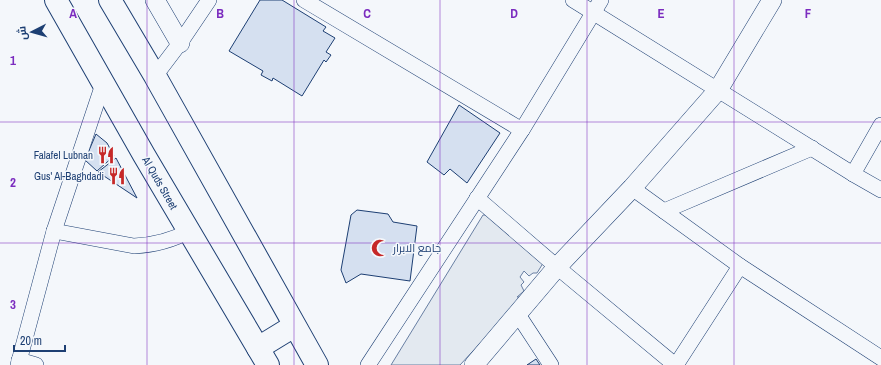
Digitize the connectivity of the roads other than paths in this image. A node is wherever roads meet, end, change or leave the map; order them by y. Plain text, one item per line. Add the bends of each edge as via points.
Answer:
1 (56, 0) edge
2 (110, 0) edge
3 (155, 0) edge
4 (209, 0) edge
5 (304, 0) edge
6 (573, 0) edge
7 (772, 0) edge
8 (597, 6) edge
9 (180, 43) junction
10 (154, 76) junction
11 (103, 84) junction
12 (718, 90) junction
13 (881, 125) edge
14 (522, 130) junction
15 (812, 148) junction
16 (853, 174) junction
17 (632, 188) junction
18 (881, 190) edge
19 (477, 198) junction
20 (664, 212) junction
21 (54, 231) junction
22 (189, 231) junction
23 (740, 266) junction
24 (558, 268) junction
25 (518, 313) junction
26 (294, 326) junction
27 (263, 357) edge
28 (881, 358) edge
29 (18, 363) edge
30 (36, 365) edge
31 (317, 365) edge
32 (368, 365) edge
33 (474, 365) edge
34 (551, 365) edge
35 (676, 365) edge

1 - 11 main road, Al Quds Street
2 - 10 main road
3 - 9 street
4 - 9 street
5 - 14 street
6 - 8 street
7 - 12 street
8 - 12 street
8 - 14 street
9 - 10 street
10 - 26 main road
11 - 21 street
11 - 22 main road, Al Quds Street
12 - 15 street
12 - 17 street
13 - 16 street
14 - 19 street
15 - 16 street
15 - 20 street
16 - 18 street
17 - 20 street
17 - 24 street
19 - 24 street
19 - 32 street
20 - 23 street
21 - 22 street via 134,246 168,241
21 - 29 street
22 - 27 main road, Al Quds Street
23 - 28 street
23 - 35 street
24 - 25 street
24 - 35 street
25 - 33 street
25 - 34 street
26 - 27 main road
26 - 31 main road
29 - 30 street

